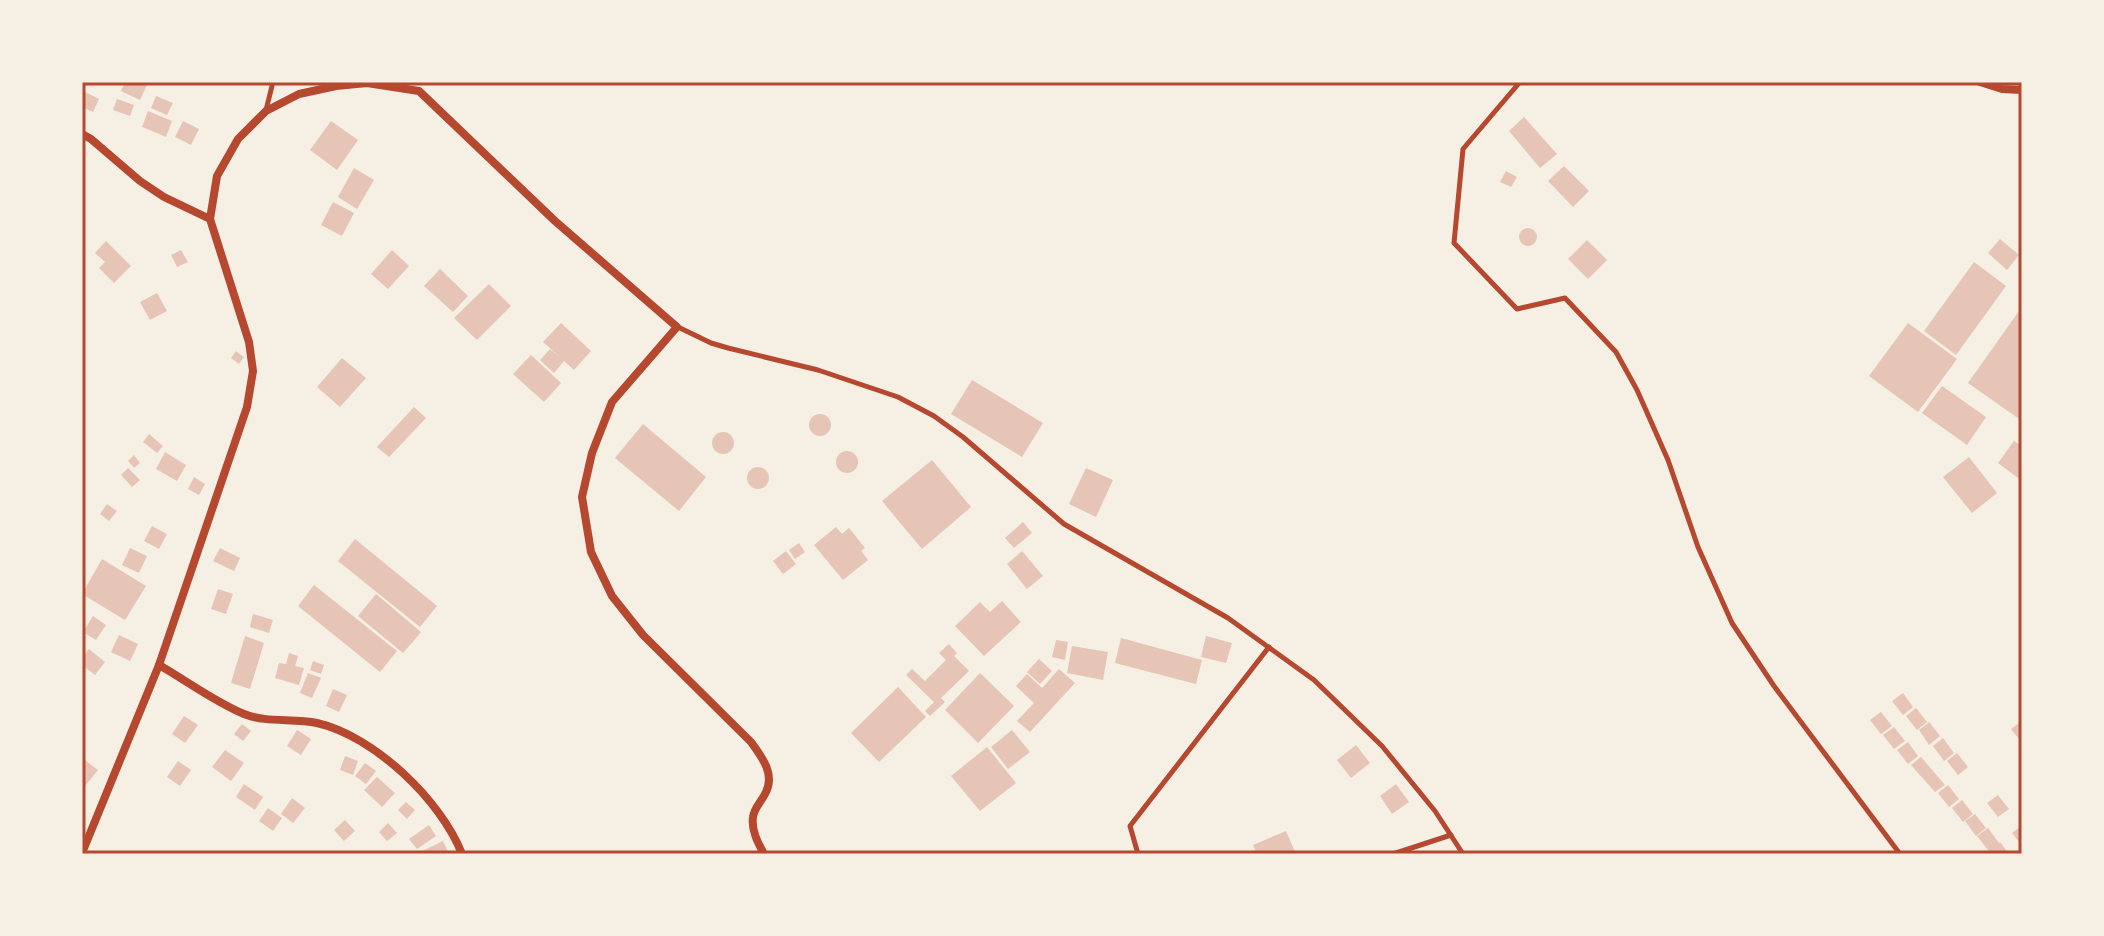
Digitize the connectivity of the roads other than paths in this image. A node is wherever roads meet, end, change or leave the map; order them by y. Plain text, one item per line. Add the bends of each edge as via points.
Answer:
1 (273, 82) edge
2 (367, 82) edge
3 (1520, 82) edge
4 (1980, 82) edge
5 (2022, 90) edge
6 (266, 111) junction
7 (82, 134) edge
8 (210, 219) junction
9 (677, 327) junction
10 (1269, 647) junction
11 (159, 665) junction
12 (1451, 835) junction
13 (82, 853) edge
14 (462, 854) edge
15 (764, 854) edge
16 (1138, 854) edge
17 (1393, 854) edge
18 (1463, 854) edge
19 (1900, 854) edge

1 - 6 lane
2 - 6 street via 299,94
2 - 9 street via 419,91 555,221
3 - 19 lane via 1463,149 1454,243 1517,309 1565,298 1616,352 1668,460 1732,623
4 - 5 street
6 - 8 street via 238,139 217,176
7 - 8 street via 164,197
8 - 11 street via 249,342 253,371 247,407
9 - 10 lane via 711,343 898,397 934,416 1064,524
9 - 15 street via 612,402 592,453 582,497 591,552 612,596 643,635 765,761 770,782 753,819
10 - 12 lane via 1314,680 1382,746
10 - 16 lane via 1130,826
11 - 13 street
11 - 14 street via 247,715 320,724 376,750 437,810
12 - 17 lane
12 - 18 lane

